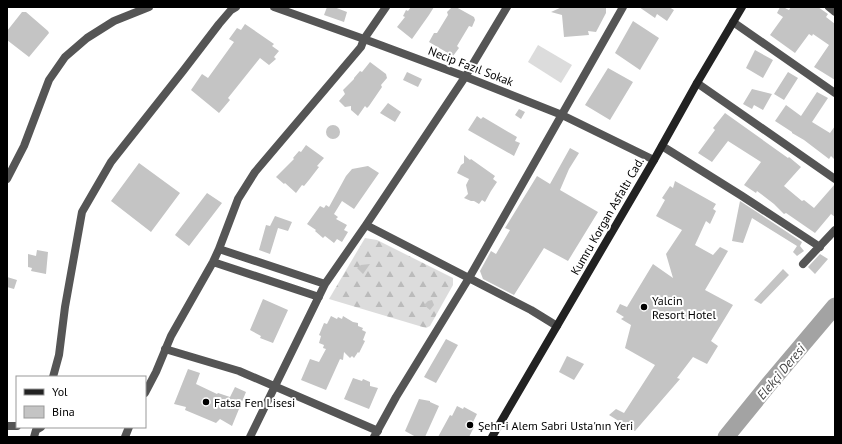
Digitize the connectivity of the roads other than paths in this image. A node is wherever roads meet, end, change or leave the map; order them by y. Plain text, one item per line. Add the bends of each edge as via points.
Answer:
1 (147, 7) edge
2 (236, 7) edge
3 (274, 7) edge
4 (386, 7) edge
5 (507, 7) edge
6 (623, 7) edge
7 (742, 7) edge
8 (829, 7) edge
9 (835, 12) edge
10 (733, 22) junction
11 (364, 39) junction
12 (465, 77) junction
13 (696, 83) junction
14 (835, 92) edge
15 (562, 115) junction
16 (662, 146) junction
17 (654, 160) junction
18 (7, 179) edge
19 (835, 179) edge
20 (366, 225) junction
21 (835, 230) edge
22 (820, 246) junction
23 (219, 249) junction
24 (213, 262) junction
25 (803, 264) dead end
26 (469, 278) junction
27 (325, 284) junction
28 (319, 297) junction
29 (557, 326) junction
30 (165, 349) junction
31 (53, 376) edge
32 (275, 387) junction
33 (146, 391) edge
34 (39, 428) edge
35 (376, 434) edge
36 (34, 437) edge
37 (250, 437) edge
38 (492, 437) edge

1 - 18 street via 87,38 66,56 50,80 24,146
2 - 31 street via 219,24 110,162 82,212 59,355
3 - 11 street, Necip Fazıl Sokak
4 - 11 street
5 - 12 street
6 - 15 street
7 - 10 main road, Kumru Korgan Asfaltı Cad.
8 - 9 street
10 - 13 main road, Kumru Korgan Asfaltı Cad.
10 - 14 street
11 - 12 street, Necip Fazıl Sokak
11 - 23 street via 361,46 255,172 238,199
12 - 15 street, Necip Fazıl Sokak
12 - 20 street
13 - 16 main road, Kumru Korgan Asfaltı Cad.
13 - 19 street
15 - 17 street, Necip Fazıl Sokak
15 - 26 street
16 - 17 main road, Kumru Korgan Asfaltı Cad.
16 - 22 street
17 - 29 main road, Kumru Korgan Asfaltı Cad.
20 - 26 street
20 - 27 street
21 - 22 street
22 - 25 street
23 - 24 street
23 - 27 street
24 - 28 street
24 - 30 street
26 - 29 street
26 - 35 street
27 - 28 street
28 - 32 street
29 - 38 main road, Kumru Korgan Asfaltı Cad.
30 - 32 street via 239,371
30 - 33 street
32 - 35 street
32 - 37 street
34 - 36 street

